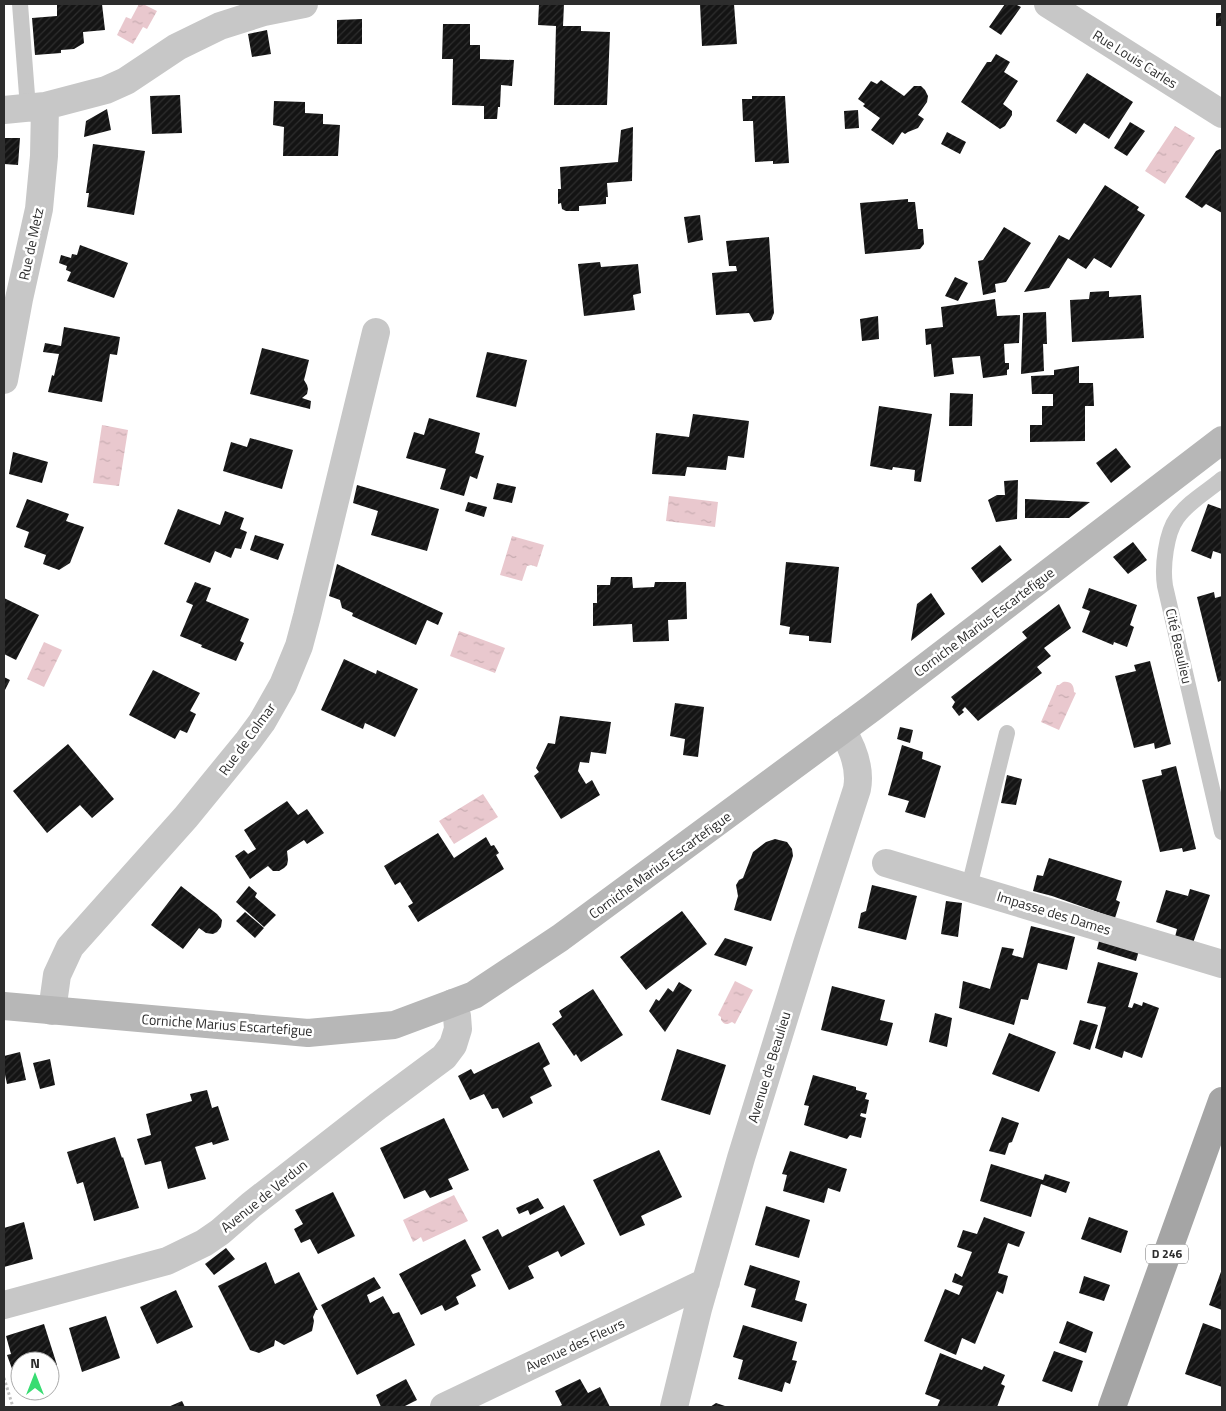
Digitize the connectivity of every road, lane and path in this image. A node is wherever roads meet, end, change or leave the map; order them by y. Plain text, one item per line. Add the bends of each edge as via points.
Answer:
1 (20, 4) edge
2 (304, 4) edge
3 (1048, 4) edge
4 (245, 10) edge
5 (26, 108) edge
6 (1222, 114) edge
7 (376, 332) dead end
8 (4, 380) edge
9 (1222, 440) edge
10 (1222, 479) edge
11 (842, 730) junction
12 (1007, 733) dead end
13 (1222, 832) edge
14 (886, 863) dead end
15 (969, 887) junction
16 (1222, 964) edge
17 (453, 1003) junction
18 (4, 1006) edge
19 (52, 1011) junction
20 (1222, 1101) edge
21 (706, 1282) junction
22 (4, 1305) edge
23 (4, 1378) edge
24 (13, 1407) edge
25 (444, 1407) edge
26 (674, 1407) edge
27 (1112, 1407) edge

1 - 5 lane
2 - 4 street
3 - 6 street, Rue Louis Carles
4 - 5 street via 106,90
5 - 8 street, Rue de Metz via 44,156 39,209
7 - 19 street, Rue de Colmar via 308,616 283,685 262,722 228,767 70,947 57,975
9 - 11 main road, Corniche Marius Escartefigue
10 - 13 lane, Cité Beaulieu via 1177,518 1166,550 1164,577
11 - 17 main road, Corniche Marius Escartefigue via 560,938 474,995
11 - 21 street, Avenue de Beaulieu via 858,770 857,789 744,1149
12 - 15 lane
14 - 15 street, Impasse des Dames
15 - 16 street, Impasse des Dames
17 - 19 main road, Corniche Marius Escartefigue via 394,1025 308,1033
17 - 22 street, Avenue de Verdun via 458,1029 453,1045 444,1056 204,1243 167,1261
18 - 19 main road, Corniche Marius Escartefigue
20 - 27 main road, D 246
21 - 25 street, Avenue des Fleurs
21 - 26 street, Avenue de Beaulieu
23 - 24 path

